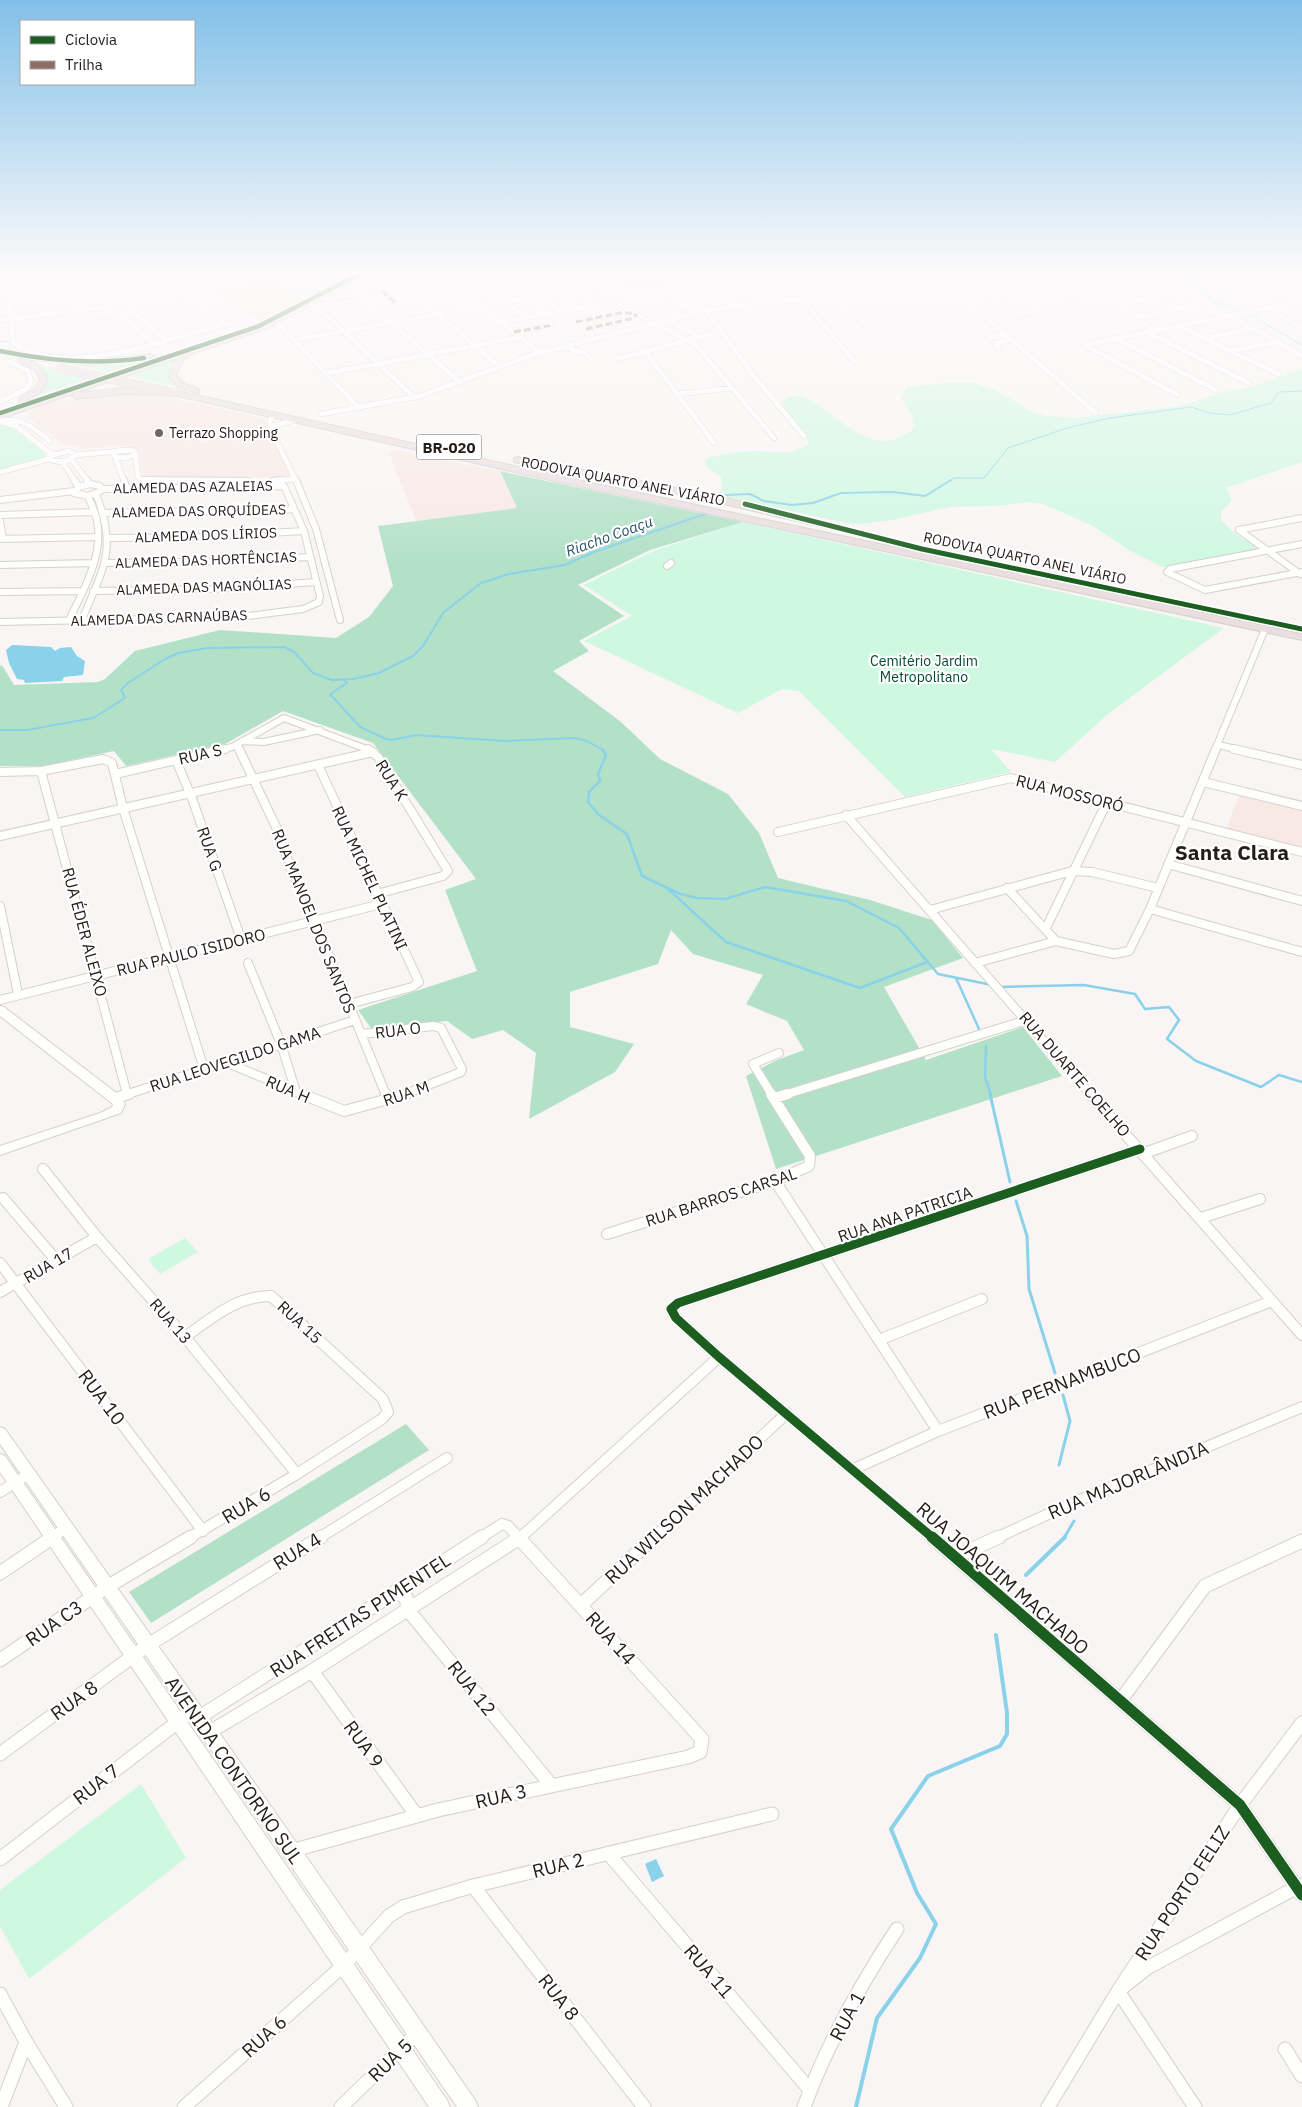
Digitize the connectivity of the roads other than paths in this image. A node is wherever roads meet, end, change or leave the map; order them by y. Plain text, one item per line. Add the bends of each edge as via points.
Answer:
1 (27, 370) edge
2 (40, 370) edge
3 (82, 370) edge
4 (125, 370) edge
5 (130, 370) edge
6 (173, 370) edge
7 (337, 370) edge
8 (386, 370) edge
9 (447, 370) edge
10 (491, 370) edge
11 (660, 370) edge
12 (713, 370) edge
13 (748, 370) edge
14 (1046, 370) edge
15 (1132, 370) edge
16 (1178, 370) edge
17 (1225, 370) edge
18 (1271, 370) edge
19 (328, 372) joint
20 (1278, 374) dead end
21 (460, 382) junction
22 (1249, 383) dead end
23 (729, 388) junction
24 (1216, 390) dead end
25 (175, 391) junction
26 (678, 394) junction
27 (206, 395) junction
28 (1178, 395) dead end
29 (415, 398) junction
30 (0, 402) edge
31 (218, 403) junction
32 (359, 408) junction
33 (0, 410) edge
34 (12, 411) junction
35 (1096, 413) dead end
36 (321, 414) dead end
37 (0, 416) edge
38 (273, 416) junction
39 (294, 420) junction
40 (0, 422) edge
41 (270, 427) junction
42 (804, 436) dead end
43 (774, 438) dead end
44 (397, 439) junction
45 (714, 443) dead end
46 (122, 450) junction
47 (62, 451) junction
48 (102, 452) junction
49 (135, 454) junction
50 (114, 456) junction
51 (50, 457) junction
52 (73, 457) junction
53 (128, 458) junction
54 (62, 462) junction
55 (136, 462) junction
56 (79, 471) junction
57 (0, 472) edge
58 (69, 473) junction
59 (295, 476) junction
60 (83, 477) junction
61 (73, 479) junction
62 (628, 480) junction
63 (90, 484) junction
64 (76, 489) junction
65 (126, 489) junction
66 (99, 491) junction
67 (618, 491) junction
68 (88, 496) junction
69 (0, 500) edge
70 (294, 509) junction
71 (94, 512) junction
72 (778, 512) junction
73 (104, 513) junction
74 (0, 515) edge
75 (1302, 518) edge
76 (0, 521) edge
77 (768, 522) junction
78 (106, 525) junction
79 (98, 526) junction
80 (304, 531) junction
81 (97, 537) junction
82 (2, 538) edge
83 (108, 538) junction
84 (1302, 544) edge
85 (96, 550) junction
86 (106, 550) junction
87 (1268, 551) junction
88 (309, 557) junction
89 (93, 563) junction
90 (104, 563) junction
91 (0, 565) edge
92 (1301, 574) edge
93 (90, 576) junction
94 (98, 576) junction
95 (316, 582) junction
96 (82, 591) junction
97 (93, 591) junction
98 (0, 592) edge
99 (69, 620) junction
100 (82, 620) junction
101 (340, 620) dead end
102 (0, 622) edge
103 (1265, 629) junction
104 (1302, 629) edge
105 (1302, 637) edge
106 (279, 719) joint
107 (321, 730) junction
108 (239, 743) junction
109 (1219, 745) junction
110 (373, 752) junction
111 (176, 760) junction
112 (318, 766) junction
113 (1302, 766) edge
114 (41, 771) junction
115 (0, 772) edge
116 (115, 774) junction
117 (255, 779) junction
118 (1203, 782) junction
119 (189, 793) junction
120 (1107, 802) junction
121 (1302, 806) edge
122 (123, 808) junction
123 (846, 815) junction
124 (1185, 822) junction
125 (55, 823) junction
126 (778, 832) dead end
127 (0, 836) edge
128 (1302, 852) edge
129 (1168, 864) junction
130 (1072, 872) junction
131 (1007, 888) junction
132 (1158, 888) junction
133 (378, 894) junction
134 (1302, 901) edge
135 (382, 904) junction
136 (0, 906) edge
137 (1150, 909) junction
138 (930, 910) junction
139 (315, 920) junction
140 (1046, 928) junction
141 (241, 939) junction
142 (4, 941) edge
143 (1056, 941) junction
144 (1302, 952) edge
145 (170, 957) junction
146 (975, 962) junction
147 (248, 963) dead end
148 (97, 975) junction
149 (412, 988) joint
150 (18, 994) junction
151 (0, 1000) edge
152 (349, 1004) junction
153 (0, 1010) edge
154 (355, 1020) junction
155 (1027, 1020) junction
156 (362, 1034) junction
157 (280, 1044) junction
158 (779, 1053) dead end
159 (225, 1062) junction
160 (204, 1069) junction
161 (459, 1074) joint
162 (296, 1092) junction
163 (121, 1096) junction
164 (774, 1098) junction
165 (388, 1099) junction
166 (352, 1111) joint
167 (1192, 1136) dead end
168 (0, 1151) edge
169 (1142, 1151) junction
170 (44, 1169) dead end
171 (775, 1181) junction
172 (3, 1198) dead end
173 (1260, 1199) dead end
174 (1201, 1218) junction
175 (607, 1234) dead end
176 (97, 1237) junction
177 (824, 1256) junction
178 (56, 1260) junction
179 (0, 1263) edge
180 (16, 1284) junction
181 (0, 1292) edge
182 (982, 1299) dead end
183 (1272, 1301) junction
184 (678, 1304) joint
185 (1302, 1335) edge
186 (185, 1337) junction
187 (879, 1340) junction
188 (719, 1357) junction
189 (1302, 1406) edge
190 (787, 1414) junction
191 (382, 1419) joint
192 (938, 1431) junction
193 (0, 1433) edge
194 (447, 1458) dead end
195 (0, 1460) edge
196 (854, 1468) junction
197 (297, 1474) junction
198 (22, 1478) junction
199 (0, 1492) edge
200 (66, 1528) junction
201 (203, 1532) junction
202 (52, 1537) junction
203 (519, 1539) junction
204 (1302, 1541) edge
205 (955, 1557) junction
206 (0, 1573) edge
207 (107, 1586) junction
208 (396, 1592) junction
209 (93, 1596) junction
210 (581, 1605) junction
211 (408, 1610) junction
212 (148, 1645) junction
213 (134, 1656) junction
214 (0, 1660) edge
215 (312, 1671) junction
216 (1120, 1701) junction
217 (195, 1714) junction
218 (177, 1721) junction
219 (1302, 1723) edge
220 (208, 1733) junction
221 (702, 1738) joint
222 (0, 1754) edge
223 (551, 1785) junction
224 (1240, 1805) junction
225 (772, 1814) dead end
226 (417, 1816) junction
227 (290, 1851) junction
228 (608, 1853) junction
229 (0, 1859) edge
230 (473, 1886) junction
231 (1300, 1889) edge
232 (897, 1929) dead end
233 (360, 1947) junction
234 (344, 1965) junction
235 (1118, 1991) junction
236 (0, 1994) edge
237 (418, 2033) junction
238 (26, 2042) junction
239 (1285, 2049) dead end
240 (402, 2050) junction
241 (1302, 2076) edge
242 (810, 2090) junction
243 (1, 2107) edge
244 (66, 2107) edge
245 (184, 2107) edge
246 (342, 2107) edge
247 (440, 2107) edge
248 (468, 2107) edge
249 (644, 2107) edge
250 (804, 2107) edge
251 (1048, 2107) edge
252 (1194, 2107) edge

1 - 30 street via 31,383 26,389
2 - 33 highway via 42,386 27,398
3 - 25 highway, BR-020, bridge
4 - 33 highway
5 - 34 highway
6 - 27 highway, BR-020 via 172,375 182,386
7 - 19 street
8 - 29 street
9 - 21 street
10 - 21 street
11 - 26 street
12 - 23 street
13 - 42 street
14 - 35 street
15 - 28 street
16 - 24 street
17 - 22 street
18 - 20 street
19 - 32 street
21 - 29 street
23 - 26 street
23 - 43 street
25 - 27 highway, BR-020
25 - 31 highway, BR-020
26 - 45 street
27 - 44 highway, RODOVIA QUARTO ANEL VIÁRIO / BR-020
29 - 32 street
31 - 34 highway via 164,393 116,392 72,396
31 - 38 highway, RODOVIA QUARTO ANEL VIÁRIO / BR-020
32 - 36 street
34 - 37 highway
38 - 39 highway, RODOVIA QUARTO ANEL VIÁRIO / BR-020
38 - 41 street
39 - 41 street
39 - 44 highway, RODOVIA QUARTO ANEL VIÁRIO / BR-020
40 - 47 street via 21,419
40 - 51 street via 16,426
41 - 59 street
44 - 62 highway, RODOVIA QUARTO ANEL VIÁRIO / BR-020
44 - 67 highway, RODOVIA QUARTO ANEL VIÁRIO / BR-020
46 - 48 street
46 - 49 street
46 - 50 street
47 - 51 street
47 - 52 street via 70,451
48 - 50 street
48 - 52 street
49 - 53 street
49 - 55 street
50 - 53 street
50 - 65 street
51 - 54 street
51 - 57 street
52 - 54 street
52 - 56 street
53 - 55 street
54 - 58 street
55 - 59 street via 138,478 143,481 271,481
56 - 58 street
56 - 60 street
58 - 61 street
59 - 101 street via 316,529
60 - 61 street
60 - 63 street
61 - 64 street
62 - 67 highway via 634,483 633,487
62 - 72 highway, RODOVIA QUARTO ANEL VIÁRIO / BR-020
63 - 64 street
63 - 66 street via 97,485
64 - 68 street via 76,495
64 - 69 street
65 - 66 street, ALAMEDA DAS AZALEIAS
65 - 70 street, ALAMEDA DAS AZALEIAS via 284,486
66 - 68 street
66 - 73 street
67 - 77 highway, RODOVIA QUARTO ANEL VIÁRIO / BR-020
68 - 71 street
70 - 73 street, ALAMEDA DAS ORQUÍDEAS
70 - 80 street
71 - 74 street, ALAMEDA DAS ORQUÍDEAS
71 - 79 street
72 - 77 highway via 764,514 762,518
72 - 104 highway, RODOVIA QUARTO ANEL VIÁRIO / BR-020 via 922,548
73 - 78 street
75 - 87 street via 1239,530
76 - 82 street
77 - 103 highway, RODOVIA QUARTO ANEL VIÁRIO / BR-020
78 - 79 street
78 - 83 street
79 - 81 street
80 - 83 street, ALAMEDA DOS LÍRIOS
80 - 88 street
81 - 82 street
81 - 85 street
83 - 86 street
84 - 87 street
85 - 86 street
85 - 89 street
86 - 90 street
87 - 92 street
87 - 92 street via 1167,572 1205,590
88 - 90 street, ALAMEDA DAS HORTÊNCIAS
88 - 95 street
89 - 91 street, ALAMEDA DAS HORTÊNCIAS
89 - 93 street
90 - 94 street
93 - 94 street
93 - 96 street
94 - 97 street
95 - 97 street, ALAMEDA DAS MAGNÓLIAS via 214,589
95 - 100 street, ALAMEDA DAS CARNAÚBAS via 320,599 317,604 294,612
96 - 98 street
96 - 99 street
97 - 100 street
99 - 100 street, ALAMEDA DAS CARNAÚBAS
99 - 102 street, ALAMEDA DAS CARNAÚBAS
103 - 105 highway, RODOVIA QUARTO ANEL VIÁRIO / BR-020
103 - 109 street
106 - 107 street, RUA K via 288,718
106 - 108 street, RUA S
107 - 108 street via 264,742
107 - 110 street, RUA K
108 - 111 street, RUA S
108 - 117 street, RUA MANOEL DOS SANTOS
109 - 113 street
109 - 118 street
110 - 112 street
110 - 133 street, RUA K via 447,869 443,876
111 - 116 street, RUA S
111 - 119 street, RUA G
112 - 117 street
112 - 133 street, RUA MICHEL PLATINI
114 - 115 street
114 - 116 street via 108,760
114 - 125 street, RUA ÉDER ALEIXO
116 - 122 street
117 - 119 street
117 - 139 street, RUA MANOEL DOS SANTOS
118 - 121 street
118 - 124 street
119 - 122 street
119 - 141 street, RUA G
120 - 123 street, RUA MOSSORÓ via 1011,778
120 - 124 street, RUA MOSSORÓ
120 - 130 street
122 - 125 street
122 - 145 street
123 - 126 street, RUA MOSSORÓ
123 - 138 street, RUA DUARTE COELHO
124 - 128 street, RUA MOSSORÓ
124 - 129 street
125 - 127 street
125 - 148 street, RUA ÉDER ALEIXO
129 - 132 street
129 - 134 street
130 - 131 street
130 - 132 street via 1092,872
130 - 140 street
131 - 138 street
131 - 140 street
132 - 137 street
133 - 135 street, RUA MICHEL PLATINI
135 - 139 street, RUA PAULO ISIDORO
135 - 149 street, RUA MICHEL PLATINI via 418,978
136 - 142 street
137 - 143 street via 1130,951 1122,954
137 - 144 street
138 - 146 street, RUA DUARTE COELHO
139 - 141 street, RUA PAULO ISIDORO
139 - 152 street, RUA MANOEL DOS SANTOS
140 - 143 street
141 - 145 street, RUA PAULO ISIDORO
142 - 150 street
143 - 146 street
145 - 148 street, RUA PAULO ISIDORO
145 - 160 street
146 - 155 street, RUA DUARTE COELHO
147 - 157 street
148 - 150 street, RUA PAULO ISIDORO
148 - 163 street, RUA ÉDER ALEIXO
149 - 152 street
150 - 151 street, RUA PAULO ISIDORO
152 - 154 street, RUA MANOEL DOS SANTOS
153 - 163 street
154 - 156 street, RUA MANOEL DOS SANTOS
154 - 157 street, RUA LEOVEGILDO GAMA
155 - 164 street
155 - 169 street, RUA DUARTE COELHO
156 - 161 street, RUA O via 433,1026 441,1028 462,1069
156 - 165 street, RUA MANOEL DOS SANTOS
157 - 159 street, RUA LEOVEGILDO GAMA
157 - 162 street
158 - 164 street, RUA BARROS CARSAL via 753,1064
159 - 160 street, RUA LEOVEGILDO GAMA
159 - 162 street, RUA H
160 - 163 street, RUA LEOVEGILDO GAMA
161 - 165 street, RUA M
162 - 166 street, RUA H via 340,1110
163 - 168 street via 119,1107 112,1113
164 - 171 street, RUA BARROS CARSAL via 811,1160 805,1169
165 - 166 street, RUA M
167 - 169 street, RUA ANA PATRICIA
169 - 174 street, RUA DUARTE COELHO
169 - 177 street, RUA ANA PATRICIA
170 - 176 street, RUA 13
171 - 175 street, RUA BARROS CARSAL
171 - 177 street
172 - 178 street
173 - 174 street
174 - 183 street, RUA DUARTE COELHO
176 - 178 street, RUA 17
176 - 186 street, RUA 13
177 - 184 street, RUA ANA PATRICIA
177 - 187 street
178 - 180 street, RUA 17
179 - 180 street, RUA 10
180 - 181 street, RUA 17
180 - 201 street, RUA 10
182 - 187 street
183 - 185 street, RUA DUARTE COELHO
183 - 192 street, RUA PERNAMBUCO
184 - 188 street, RUA JOAQUIM MACHADO via 671,1309 676,1318
186 - 191 street, RUA 15 via 246,1298 271,1296 383,1399 388,1412
186 - 197 street, RUA 13
187 - 192 street
188 - 190 street, RUA JOAQUIM MACHADO
188 - 203 street, RUA FREITAS PIMENTEL
189 - 205 street, RUA MAJORLÂNDIA via 1068,1505
190 - 196 street, RUA JOAQUIM MACHADO
190 - 210 street, RUA WILSON MACHADO
191 - 197 street, RUA 6
192 - 196 street, RUA PERNAMBUCO
193 - 198 street, AVENIDA CONTORNO SUL
194 - 212 street, RUA 4
195 - 198 street, AVENIDA CONTORNO SUL
196 - 205 street, RUA JOAQUIM MACHADO
197 - 201 street, RUA 6
198 - 199 street
198 - 200 street, AVENIDA CONTORNO SUL
198 - 202 street, AVENIDA CONTORNO SUL
200 - 202 street
200 - 207 street, AVENIDA CONTORNO SUL
201 - 207 street, RUA 6
202 - 206 street
202 - 209 street, AVENIDA CONTORNO SUL
203 - 208 street, RUA FREITAS PIMENTEL via 508,1526 498,1525
203 - 210 street, RUA 14
203 - 211 street, RUA FREITAS PIMENTEL
204 - 216 street via 1205,1586
205 - 216 street, RUA JOAQUIM MACHADO
207 - 209 street, RUA C3
207 - 212 street, AVENIDA CONTORNO SUL
208 - 211 street, RUA 12 via 406,1597
208 - 217 street, RUA FREITAS PIMENTEL
209 - 213 street, AVENIDA CONTORNO SUL
209 - 214 street, RUA C3
210 - 221 street, RUA 14
211 - 215 street, RUA FREITAS PIMENTEL
211 - 223 street, RUA 12
212 - 213 street, RUA 8
212 - 217 street, AVENIDA CONTORNO SUL
213 - 218 street, AVENIDA CONTORNO SUL
213 - 222 street, RUA 8
215 - 220 street, RUA FREITAS PIMENTEL
215 - 226 street, RUA 9
216 - 224 street, RUA JOAQUIM MACHADO
217 - 218 street, RUA 7
217 - 220 street, AVENIDA CONTORNO SUL
218 - 229 street, RUA 7
218 - 234 street, AVENIDA CONTORNO SUL
219 - 224 street, RUA PORTO FELIZ
220 - 227 street, AVENIDA CONTORNO SUL
221 - 223 street, RUA 3 via 700,1752 688,1757
223 - 226 street, RUA 3
224 - 231 street, RUA JOAQUIM MACHADO
224 - 235 street, RUA PORTO FELIZ
225 - 228 street, RUA 2
226 - 227 street, RUA 3
227 - 233 street, AVENIDA CONTORNO SUL
228 - 230 street, RUA 2
228 - 242 street, RUA 11
230 - 233 street, RUA 2 via 403,1907 388,1916
230 - 249 street, RUA 8
231 - 235 street via 1148,1968
232 - 242 street, RUA 1 via 877,1959
233 - 234 street, RUA 6
233 - 237 street, AVENIDA CONTORNO SUL
234 - 240 street, AVENIDA CONTORNO SUL
234 - 245 street, RUA 6
235 - 251 street, RUA PORTO FELIZ
235 - 252 street
236 - 238 street
237 - 240 street, RUA 5
237 - 248 street, AVENIDA CONTORNO SUL
238 - 243 street
238 - 244 street
239 - 241 street
240 - 246 street, RUA 5
240 - 247 street, AVENIDA CONTORNO SUL
242 - 250 street, RUA 1

